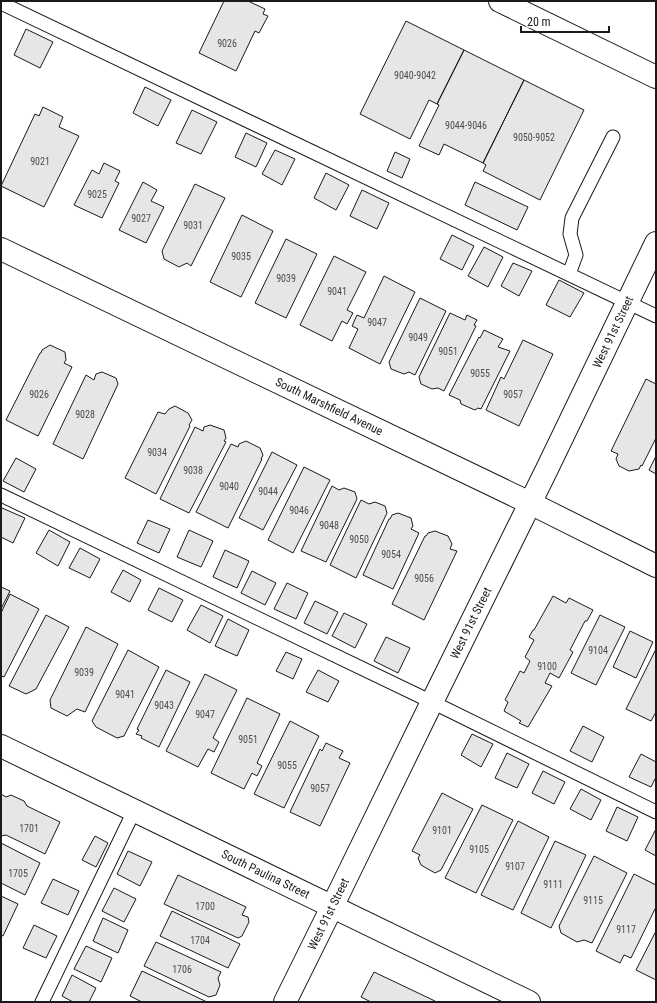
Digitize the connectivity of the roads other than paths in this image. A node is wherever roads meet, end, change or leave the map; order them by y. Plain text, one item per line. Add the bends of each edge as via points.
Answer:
1 (500, 1) edge
2 (1, 3) edge
3 (656, 77) edge
4 (613, 137) dead end
5 (656, 243) edge
6 (1, 249) edge
7 (569, 274) junction
8 (628, 302) junction
9 (656, 316) edge
10 (1, 495) edge
11 (530, 504) junction
12 (656, 566) edge
13 (432, 702) junction
14 (1, 746) edge
15 (134, 811) junction
16 (656, 812) edge
17 (332, 907) junction
18 (42, 1002) edge
19 (285, 1002) edge
20 (529, 1002) edge

1 - 3 street
2 - 7 lane
4 - 7 lane via 572,218 570,234 576,255
5 - 8 street, West 91st Street
6 - 11 street, South Marshfield Avenue
7 - 8 lane
8 - 9 lane
8 - 11 street, West 91st Street
10 - 13 lane
11 - 12 street, South Marshfield Avenue
11 - 13 street, West 91st Street
13 - 16 lane
13 - 17 street, West 91st Street
14 - 15 street, South Paulina Street
15 - 17 street, South Paulina Street
15 - 18 lane
17 - 19 street, West 91st Street
17 - 20 street, South Paulina Street

